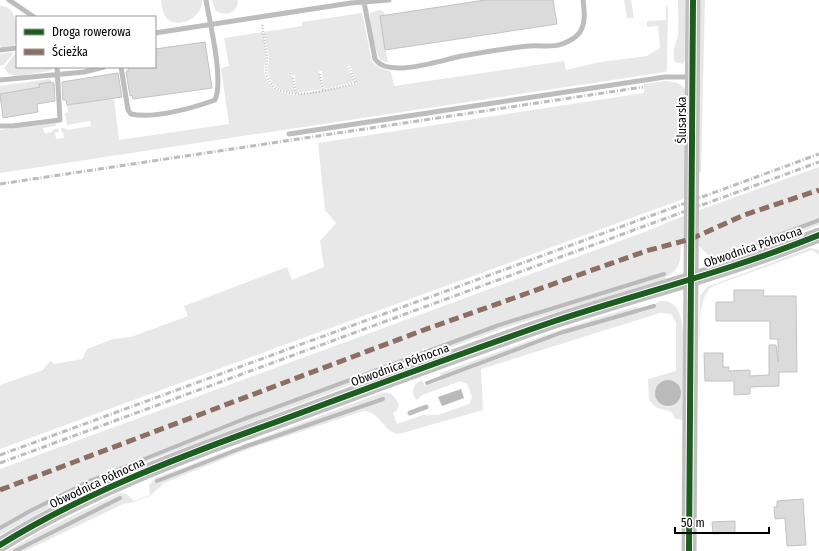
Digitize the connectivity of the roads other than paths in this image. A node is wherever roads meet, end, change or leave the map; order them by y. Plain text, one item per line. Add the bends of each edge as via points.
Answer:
1 (9, 0) edge
2 (206, 0) edge
3 (389, 0) edge
4 (583, 0) edge
5 (693, 0) edge
6 (364, 2) junction
7 (33, 16) edge
8 (210, 24) junction
9 (156, 33) edge
10 (16, 48) edge
11 (0, 50) edge
12 (57, 68) edge
13 (97, 68) edge
14 (121, 68) edge
15 (57, 74) junction
16 (693, 77) junction
17 (0, 80) edge
18 (0, 126) edge
19 (289, 134) dead end
20 (819, 234) edge
21 (691, 280) junction
22 (426, 407) dead end
23 (410, 413) dead end
24 (0, 545) edge
25 (689, 551) edge

1 - 7 lane
2 - 8 lane
3 - 6 lane
4 - 6 lane via 584,20 581,31 561,45 488,51 403,69 384,66 375,59
5 - 16 street, Ślusarska
6 - 8 lane
8 - 9 lane
8 - 14 lane via 218,87 214,100 187,109 151,115 131,114 128,110
10 - 11 lane
12 - 15 lane
13 - 15 lane
15 - 17 lane
15 - 18 lane via 60,120
16 - 19 lane via 665,77
16 - 21 street, Ślusarska
20 - 21 street, Obwodnica Północna
21 - 24 street, Obwodnica Północna via 512,336 206,448 81,502
21 - 25 street, Ślusarska
22 - 23 lane

